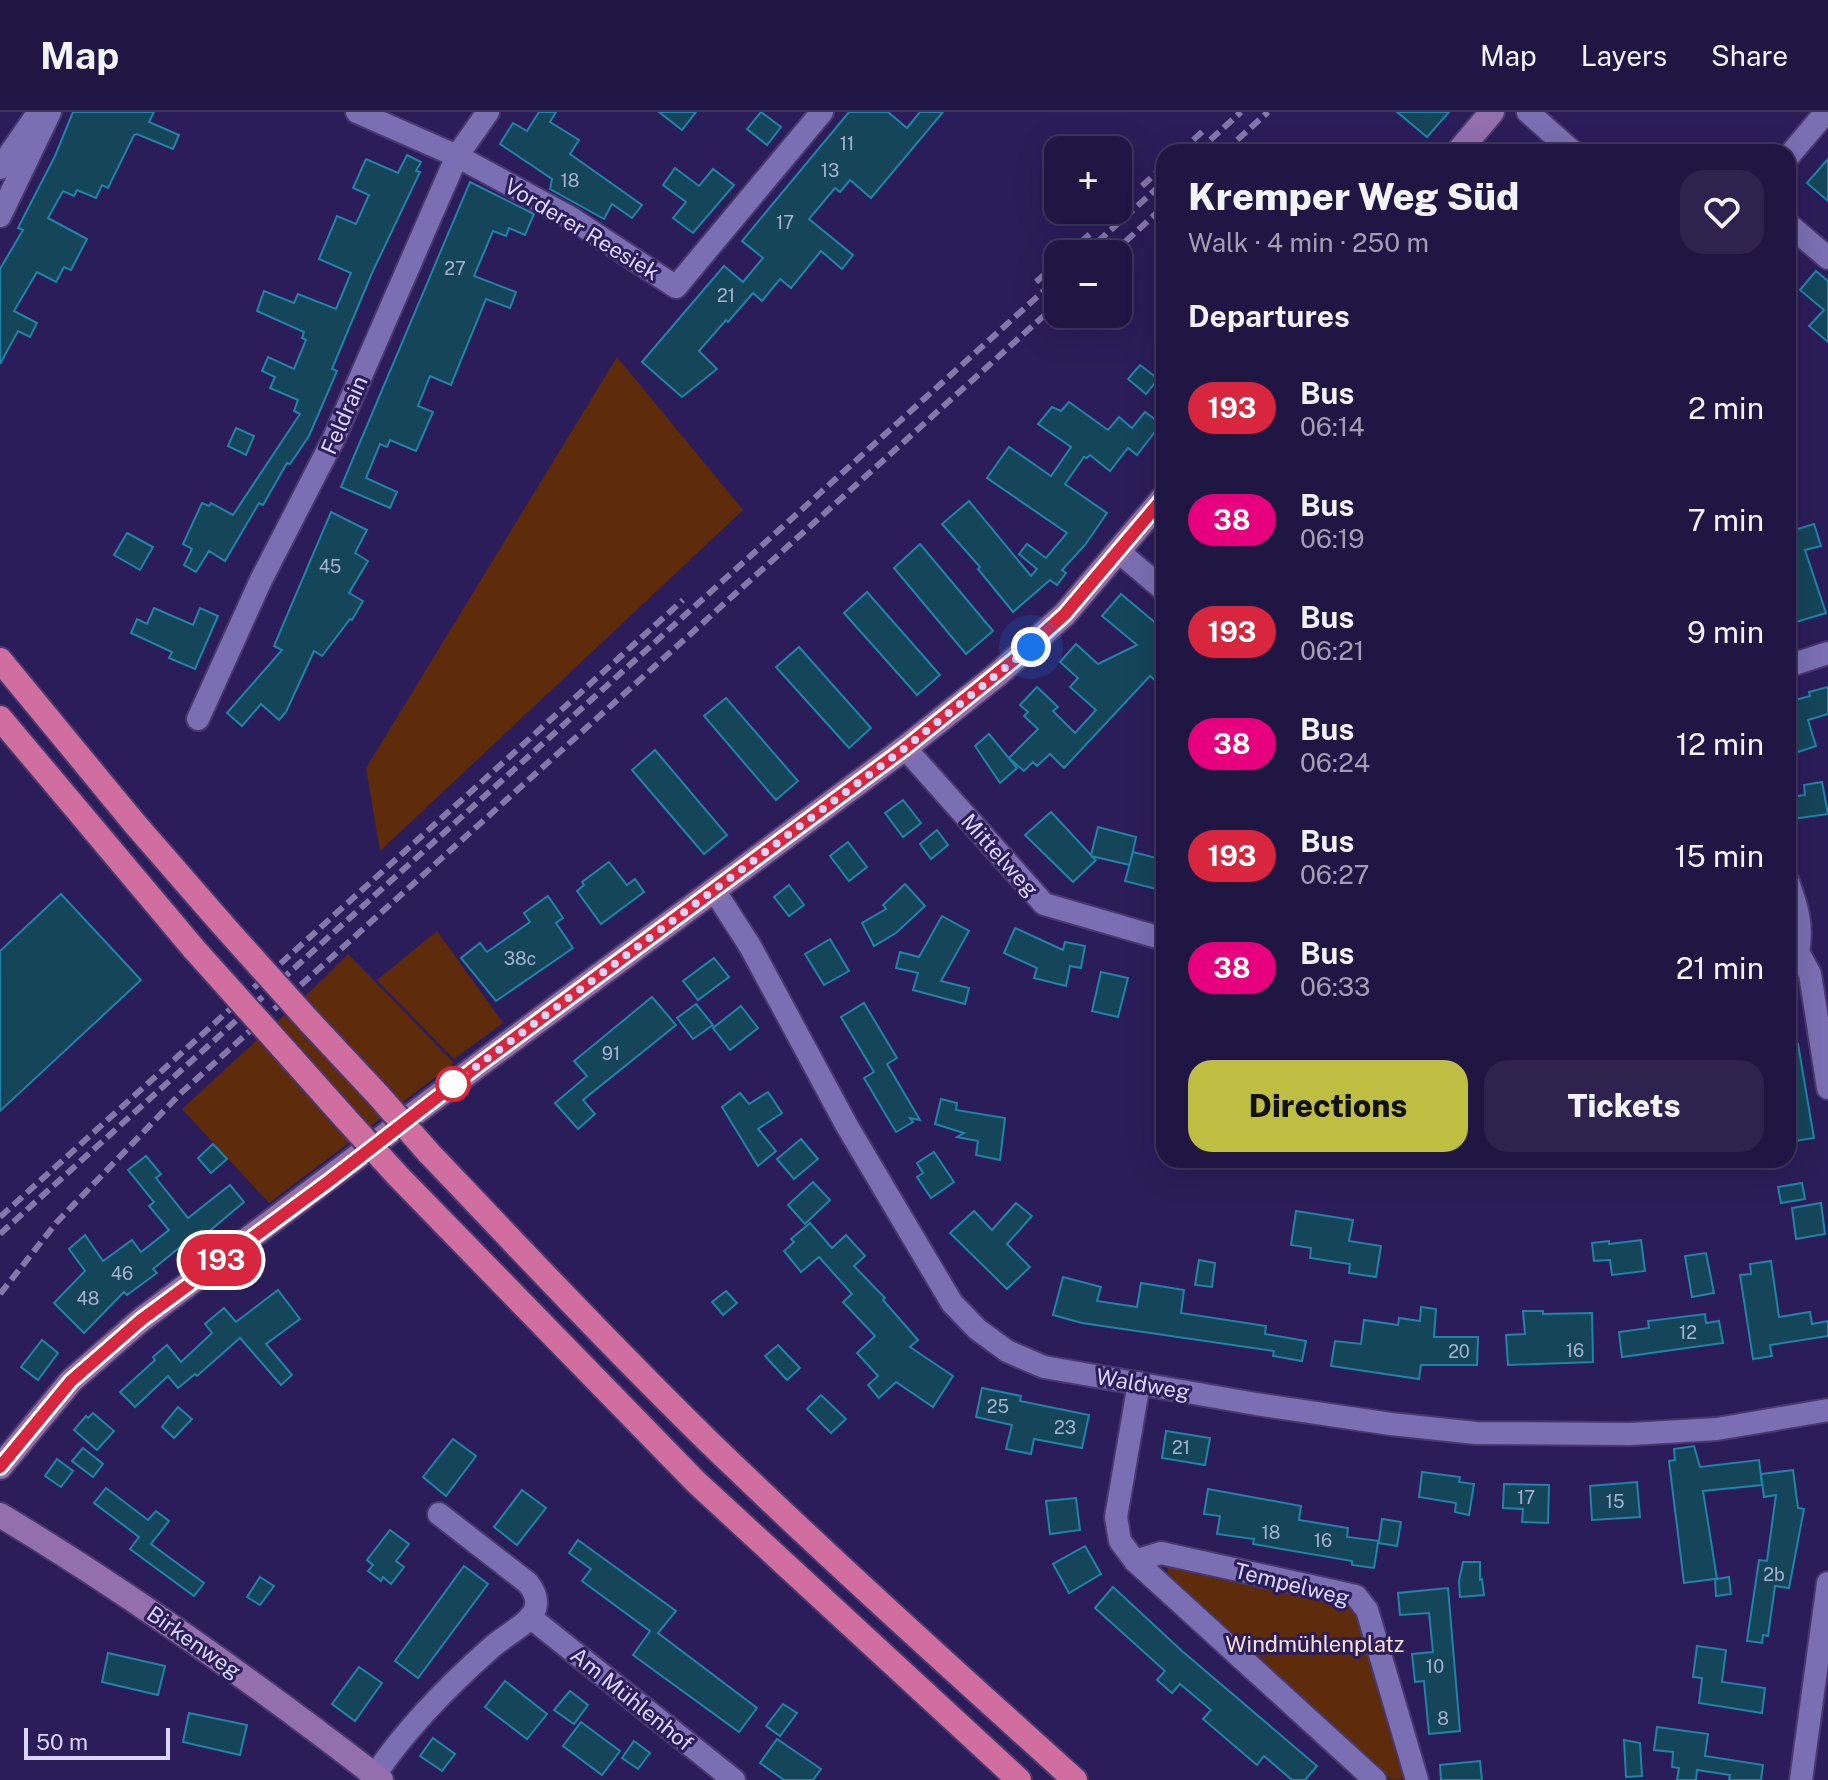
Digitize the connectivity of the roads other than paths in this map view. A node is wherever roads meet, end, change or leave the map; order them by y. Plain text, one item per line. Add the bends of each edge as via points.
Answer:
1 (39, 112) edge
2 (50, 112) edge
3 (357, 112) edge
4 (488, 112) edge
5 (822, 112) edge
6 (1492, 112) edge
7 (1528, 112) edge
8 (1826, 112) edge
9 (1465, 144) edge
10 (1564, 144) edge
11 (1796, 148) edge
12 (457, 156) junction
13 (0, 168) edge
14 (0, 216) edge
15 (1796, 231) edge
16 (1828, 258) edge
17 (1156, 506) edge
18 (1118, 551) junction
19 (1156, 583) edge
20 (1828, 653) edge
21 (0, 660) edge
22 (1796, 663) edge
23 (0, 718) edge
24 (198, 719) dead end
25 (905, 748) junction
26 (714, 890) junction
27 (1796, 905) edge
28 (1156, 937) edge
29 (1796, 949) edge
30 (1796, 959) edge
31 (1828, 1088) edge
32 (1139, 1383) junction
33 (1828, 1410) edge
34 (0, 1467) edge
35 (439, 1514) dead end
36 (0, 1515) edge
37 (1135, 1561) junction
38 (1828, 1583) edge
39 (530, 1617) junction
40 (378, 1778) edge
41 (734, 1780) edge
42 (1019, 1780) edge
43 (1075, 1780) edge
44 (1375, 1780) edge
45 (1417, 1780) edge
46 (1801, 1780) edge

1 - 13 street
2 - 14 street
3 - 12 street
4 - 12 street, Feldrain
5 - 12 street, Vorderer Reesiek via 676,287 571,218
6 - 9 street
7 - 10 street
8 - 11 street
12 - 24 street, Feldrain via 334,438
15 - 16 street
17 - 18 street
18 - 19 street
18 - 25 street via 1047,633
20 - 22 street
21 - 43 highway, bridge via 222,924 583,1316 831,1559
23 - 42 highway, bridge via 194,949 398,1176 696,1482
25 - 26 street
25 - 28 street, Mittelweg via 1044,904
26 - 32 street, Waldweg via 952,1303 1007,1351 1044,1367
26 - 34 street via 130,1330 71,1381
27 - 29 street via 1802,934
30 - 31 street via 1810,974
32 - 33 street, Waldweg via 1476,1433 1717,1429
32 - 37 street via 1116,1517 1120,1541
35 - 39 street via 528,1583 536,1599
36 - 40 street, Birkenweg via 219,1658
37 - 44 street
37 - 45 street, Tempelweg via 1161,1553 1356,1596 1367,1610
38 - 46 street
39 - 40 street via 431,1706 394,1747
39 - 41 street, Am Mühlenhof

